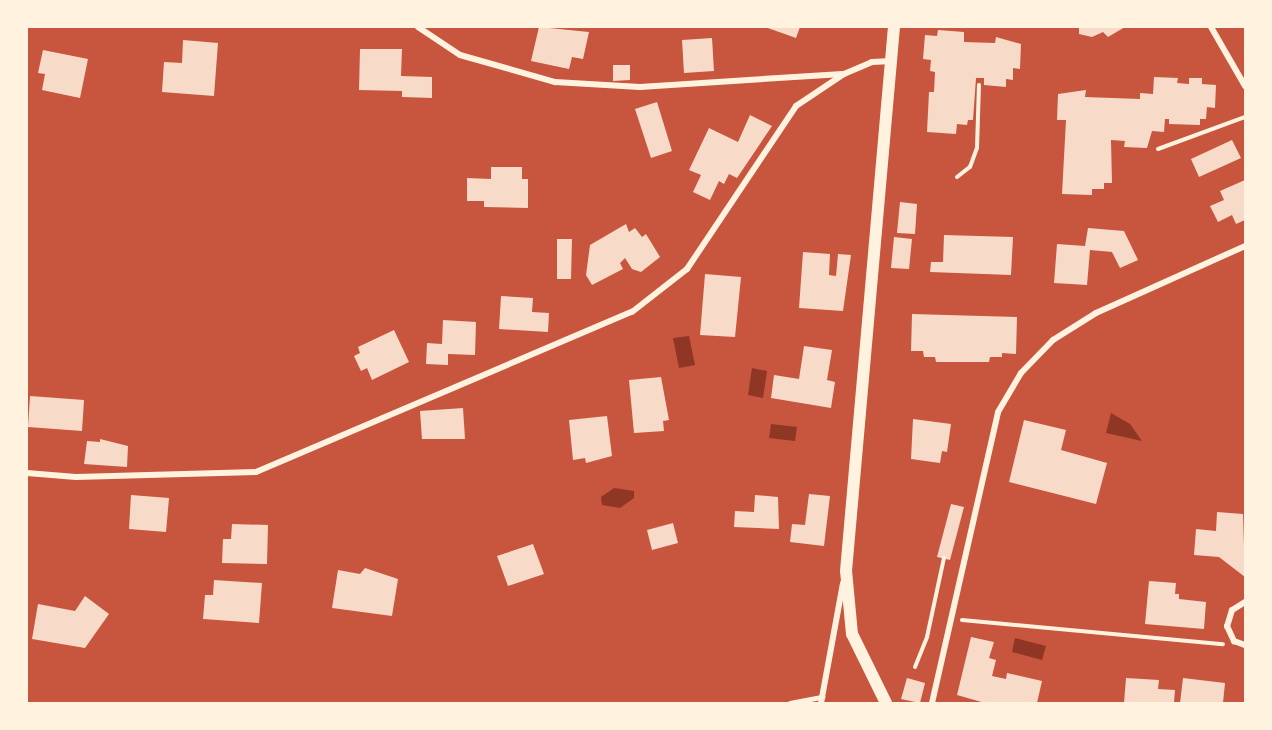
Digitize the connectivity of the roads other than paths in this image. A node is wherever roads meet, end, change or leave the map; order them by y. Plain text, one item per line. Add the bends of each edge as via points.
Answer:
1 (418, 27) edge
2 (894, 27) edge
3 (1211, 27) edge
4 (892, 60) junction
5 (844, 74) junction
6 (1245, 86) edge
7 (1245, 246) edge
8 (27, 473) edge
9 (846, 571) junction
10 (1245, 602) edge
11 (1245, 645) edge
12 (821, 700) edge
13 (790, 703) edge
14 (886, 703) edge
15 (932, 703) edge

1 - 5 street via 460,55 555,82 640,87
2 - 4 main road
3 - 6 street
4 - 5 street via 872,62
4 - 9 main road
5 - 8 street via 796,106 687,269 632,312 256,472 76,477
7 - 15 street via 1096,313 1053,340 1021,373 998,412
9 - 12 street
9 - 14 main road via 852,634
10 - 11 street via 1227,617 1234,641
12 - 13 lane

